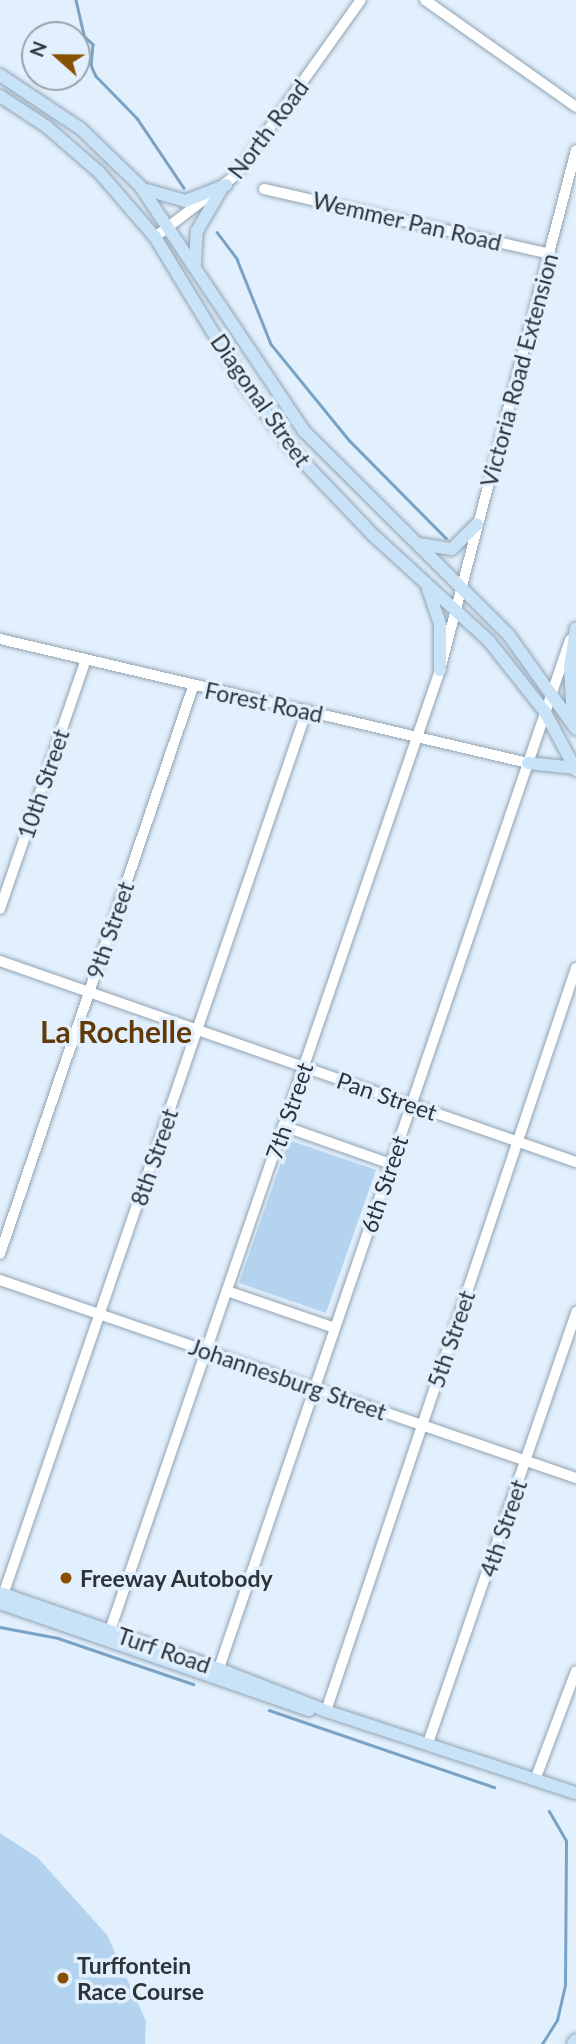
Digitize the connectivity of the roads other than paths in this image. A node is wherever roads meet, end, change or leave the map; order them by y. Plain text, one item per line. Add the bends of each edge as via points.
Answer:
1 (360, 0) edge
2 (425, 0) edge
3 (0, 75) edge
4 (0, 96) edge
5 (576, 107) edge
6 (576, 150) edge
7 (140, 186) junction
8 (223, 188) junction
9 (264, 189) dead end
10 (171, 226) junction
11 (155, 237) junction
12 (551, 254) junction
13 (195, 265) junction
14 (477, 524) junction
15 (412, 541) junction
16 (423, 579) junction
17 (461, 589) junction
18 (455, 609) junction
19 (576, 626) edge
20 (0, 639) edge
21 (86, 659) junction
22 (440, 670) junction
23 (193, 687) junction
24 (553, 691) junction
25 (307, 710) junction
26 (545, 712) junction
27 (575, 727) edge
28 (417, 736) junction
29 (528, 763) junction
30 (576, 769) edge
31 (0, 909) edge
32 (0, 961) edge
33 (576, 968) edge
34 (89, 992) junction
35 (197, 1030) junction
36 (304, 1067) junction
37 (412, 1104) junction
38 (283, 1126) junction
39 (518, 1141) junction
40 (576, 1162) edge
41 (391, 1164) junction
42 (0, 1254) edge
43 (0, 1280) edge
44 (227, 1291) junction
45 (576, 1312) edge
46 (100, 1314) junction
47 (335, 1328) junction
48 (206, 1351) junction
49 (315, 1388) junction
50 (422, 1425) junction
51 (526, 1461) junction
52 (576, 1478) edge
53 (1, 1599) edge
54 (108, 1637) junction
55 (576, 1671) edge
56 (217, 1673) junction
57 (326, 1711) junction
58 (428, 1743) junction
59 (536, 1780) junction
60 (576, 1793) edge

1 - 8 street, North Road
2 - 5 street
3 - 7 main road, Diagonal Street via 81,129
4 - 11 main road, Diagonal Street via 47,127 99,172
6 - 12 street, Victoria Road Extension
7 - 8 main road via 168,200 185,201
7 - 10 main road, Diagonal Street
8 - 10 street, North Road
8 - 13 main road via 197,231
9 - 12 street, Wemmer Pan Road
10 - 11 street, North Road
10 - 13 main road, Diagonal Street
11 - 16 main road, Diagonal Street via 277,430 327,489
12 - 14 street, Victoria Road Extension
13 - 15 main road, Diagonal Street via 289,412
14 - 15 main road via 452,549 429,548
14 - 17 street, Victoria Road Extension
15 - 17 main road, Diagonal Street
16 - 18 main road, Diagonal Street
16 - 22 main road via 440,624
17 - 18 street, 7th Street
17 - 24 main road, Diagonal Street via 508,634
18 - 22 street, 7th Street
18 - 26 main road, Diagonal Street via 489,641
19 - 24 street, 6th Street
19 - 27 main road via 570,668
20 - 21 street, Forest Road
21 - 23 street, Forest Road
21 - 31 street, 10th Street
22 - 28 street, 7th Street
23 - 25 street, Forest Road
23 - 34 street, 9th Street
24 - 26 street, 6th Street
24 - 27 main road, Diagonal Street
25 - 28 street, Forest Road
25 - 35 street, 8th Street
26 - 29 street, 6th Street
26 - 30 main road, Diagonal Street
28 - 29 street, Forest Road
28 - 36 street, 7th Street
29 - 30 main road
29 - 37 street, 6th Street
32 - 34 street, Pan Street
33 - 39 street, 5th Street
34 - 35 street, Pan Street
34 - 42 street, 9th Street
35 - 36 street, Pan Street
35 - 46 street, 8th Street
36 - 37 street, Pan Street
36 - 38 street, 7th Street
37 - 39 street, Pan Street
37 - 41 street, 6th Street
38 - 41 street
38 - 44 street, 7th Street
39 - 40 street, Pan Street
39 - 50 street, 5th Street
41 - 47 street, 6th Street
43 - 46 street, Johannesburg Street
44 - 47 street
44 - 48 street, 7th Street
45 - 51 street, 4th Street
46 - 48 street, Johannesburg Street
46 - 53 street, 8th Street
47 - 49 street, 6th Street
48 - 49 street, Johannesburg Street
48 - 54 street, 7th Street
49 - 50 street, Johannesburg Street
49 - 56 street, 6th Street
50 - 51 street, Johannesburg Street
50 - 57 street, 5th Street
51 - 52 street, Johannesburg Street
51 - 58 street, 4th Street
53 - 54 main road, Turf Road
54 - 56 main road, Turf Road
55 - 59 street
56 - 57 main road, Turf Road
57 - 58 main road, Turf Road
58 - 59 main road, Turf Road
59 - 60 main road, Turf Road

